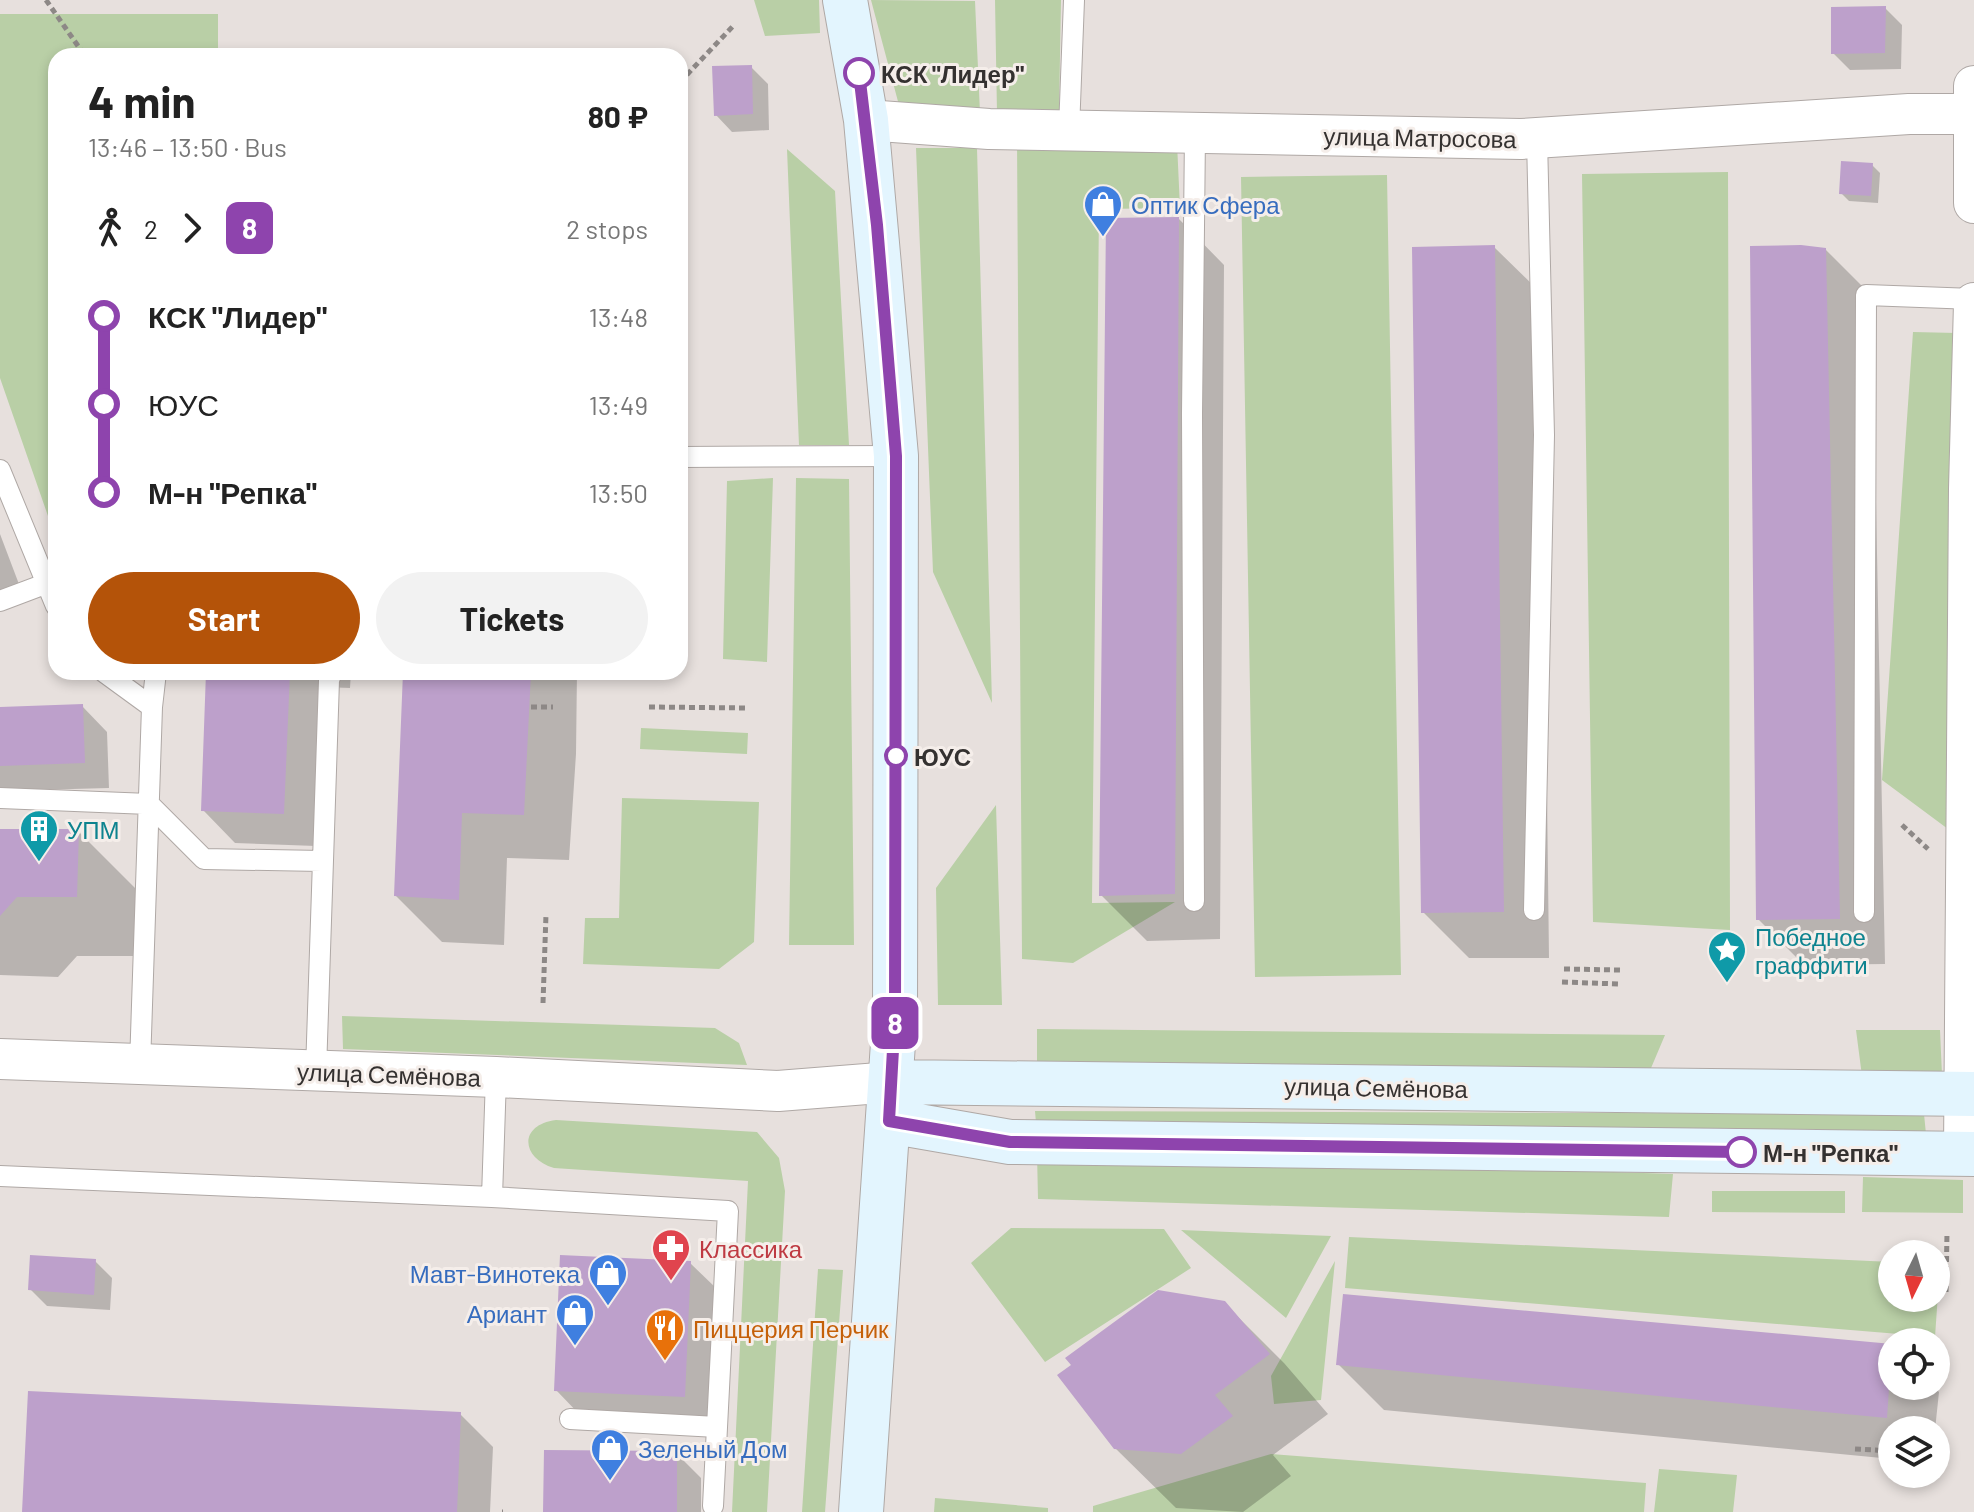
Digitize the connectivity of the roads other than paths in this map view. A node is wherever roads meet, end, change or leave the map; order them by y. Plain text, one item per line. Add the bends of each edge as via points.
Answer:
1 (845, 0) edge
2 (1074, 0) edge
3 (1973, 100) edge
4 (866, 120) junction
5 (1069, 130) junction
6 (1195, 133) junction
7 (1537, 139) junction
8 (1974, 203) edge
9 (1974, 301) edge
10 (896, 456) junction
11 (688, 457) edge
12 (0, 470) edge
13 (1972, 489) edge
14 (45, 584) junction
15 (48, 590) edge
16 (0, 601) edge
17 (115, 680) edge
18 (155, 680) edge
19 (329, 680) edge
20 (152, 707) junction
21 (0, 798) edge
22 (149, 804) junction
23 (322, 861) junction
24 (1194, 901) dead end
25 (1534, 910) dead end
26 (1864, 912) dead end
27 (0, 1059) edge
28 (140, 1065) junction
29 (316, 1071) junction
30 (496, 1077) junction
31 (1968, 1094) edge
32 (890, 1101) junction
33 (1969, 1154) edge
34 (0, 1176) edge
35 (492, 1197) junction
36 (570, 1419) dead end
37 (717, 1427) junction
38 (713, 1506) dead end
39 (861, 1512) edge

1 - 4 street
2 - 5 lane
3 - 7 street, улица Матросова via 1909,114
3 - 8 street
4 - 5 street, улица Матросова
4 - 10 street
5 - 6 street, улица Матросова
6 - 7 street, улица Матросова
6 - 24 lane
7 - 25 lane via 1544,435
9 - 13 street
9 - 26 lane via 1866,295
10 - 11 lane
10 - 32 street via 895,1014
12 - 14 lane
13 - 31 street
14 - 15 lane
14 - 16 lane
17 - 20 lane
18 - 20 lane
19 - 23 lane
20 - 22 lane
21 - 22 lane
22 - 23 lane via 204,859
22 - 28 lane
23 - 29 lane
27 - 28 street, улица Семёнова
28 - 29 street, улица Семёнова
29 - 30 street, улица Семёнова
30 - 32 street, улица Семёнова
30 - 35 lane
31 - 32 street, улица Семёнова
31 - 33 street
32 - 33 street, улица Семёнова via 1010,1142
32 - 39 street
34 - 35 lane
35 - 37 lane via 728,1211
36 - 37 lane
37 - 38 lane

